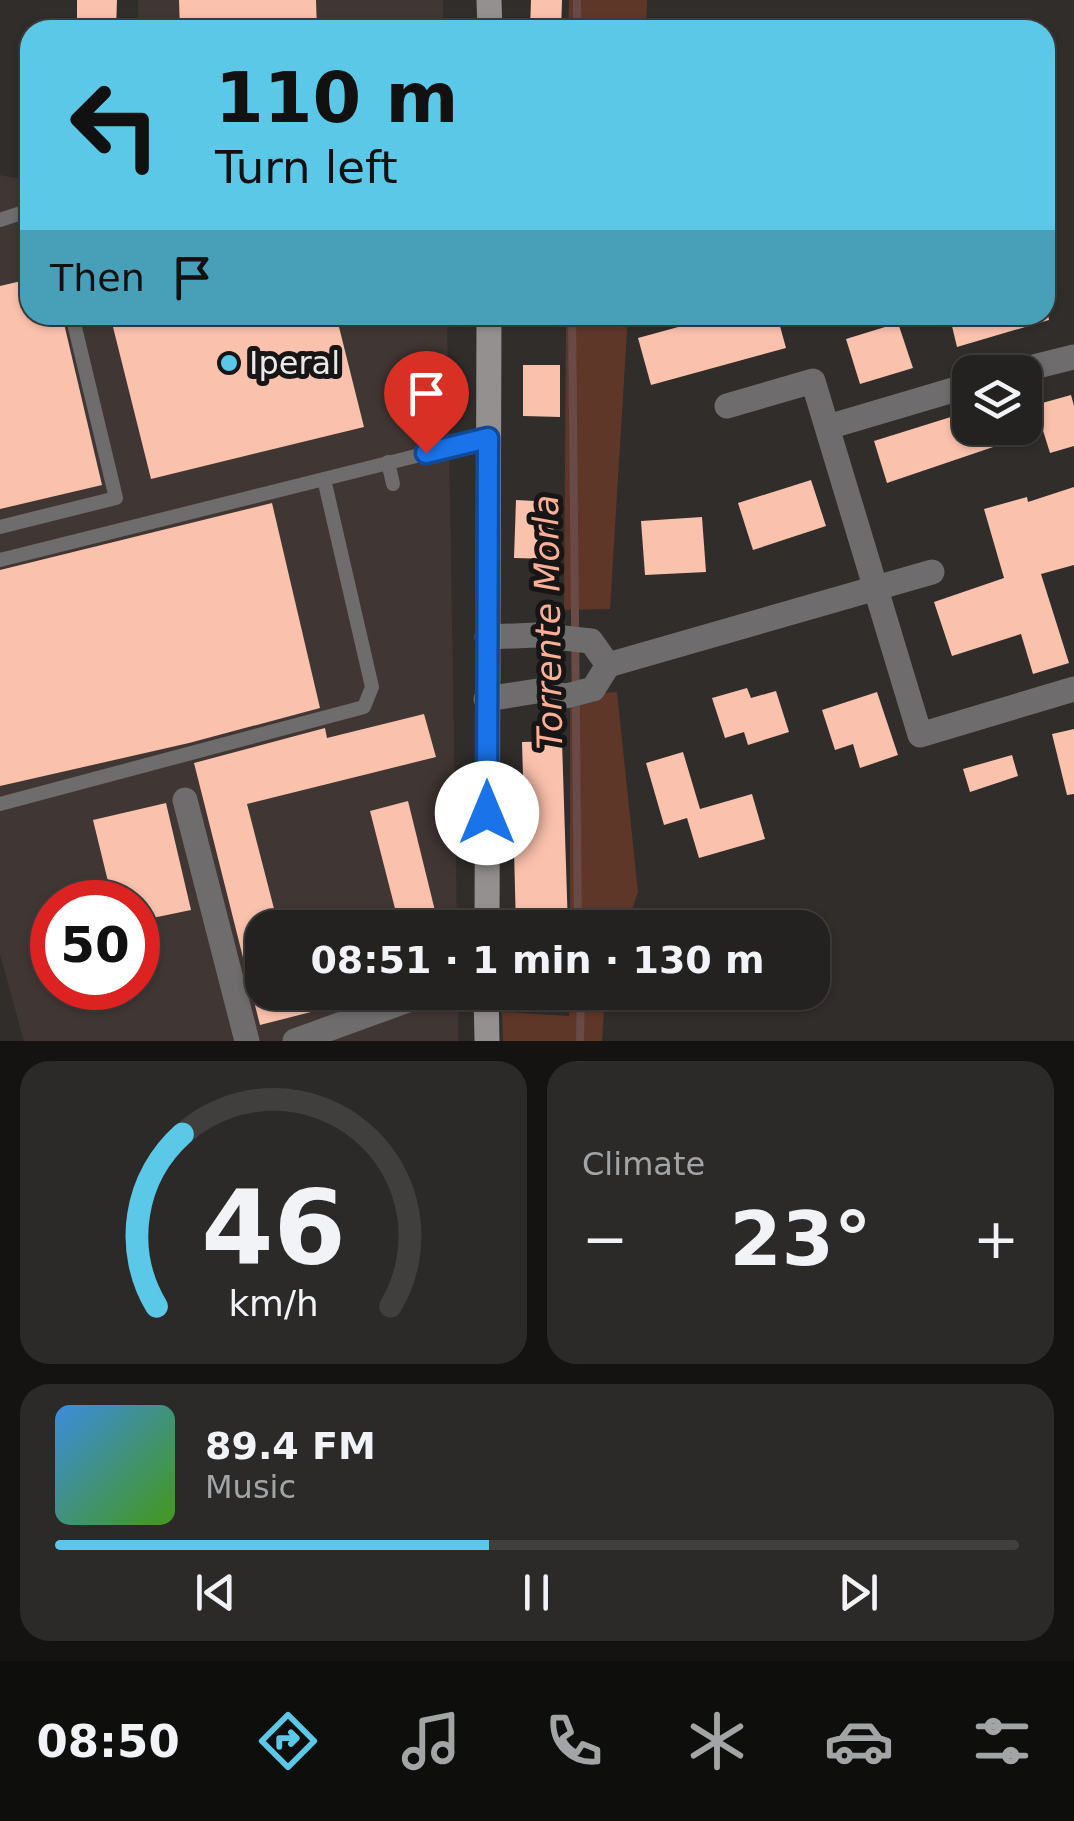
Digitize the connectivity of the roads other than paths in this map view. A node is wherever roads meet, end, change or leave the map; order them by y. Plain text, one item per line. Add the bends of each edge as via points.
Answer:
1 (74, 325) edge
2 (489, 325) edge
3 (1074, 357) edge
4 (1042, 365) edge
5 (952, 390) edge
6 (727, 406) dead end
7 (828, 426) junction
8 (488, 438) junction
9 (388, 462) junction
10 (324, 479) junction
11 (393, 484) dead end
12 (0, 528) edge
13 (0, 560) edge
14 (932, 572) dead end
15 (876, 588) junction
16 (487, 637) junction
17 (608, 666) junction
18 (1074, 689) edge
19 (486, 699) junction
20 (185, 800) dead end
21 (0, 804) edge
22 (487, 910) edge
23 (380, 1010) edge
24 (486, 1010) edge
25 (247, 1041) edge
26 (295, 1041) edge
27 (486, 1041) edge

1 - 12 lane via 116,498
2 - 8 main road
3 - 4 street
5 - 7 street
6 - 7 street via 812,381
7 - 15 street
8 - 9 lane
8 - 16 main road
9 - 10 lane
9 - 11 lane
10 - 13 lane
10 - 21 lane via 372,687 364,707
14 - 15 street
15 - 17 street
15 - 18 street via 920,735
16 - 17 street via 592,641
16 - 19 main road
17 - 19 street via 593,689
19 - 22 main road
20 - 25 street
23 - 26 street
24 - 27 main road

